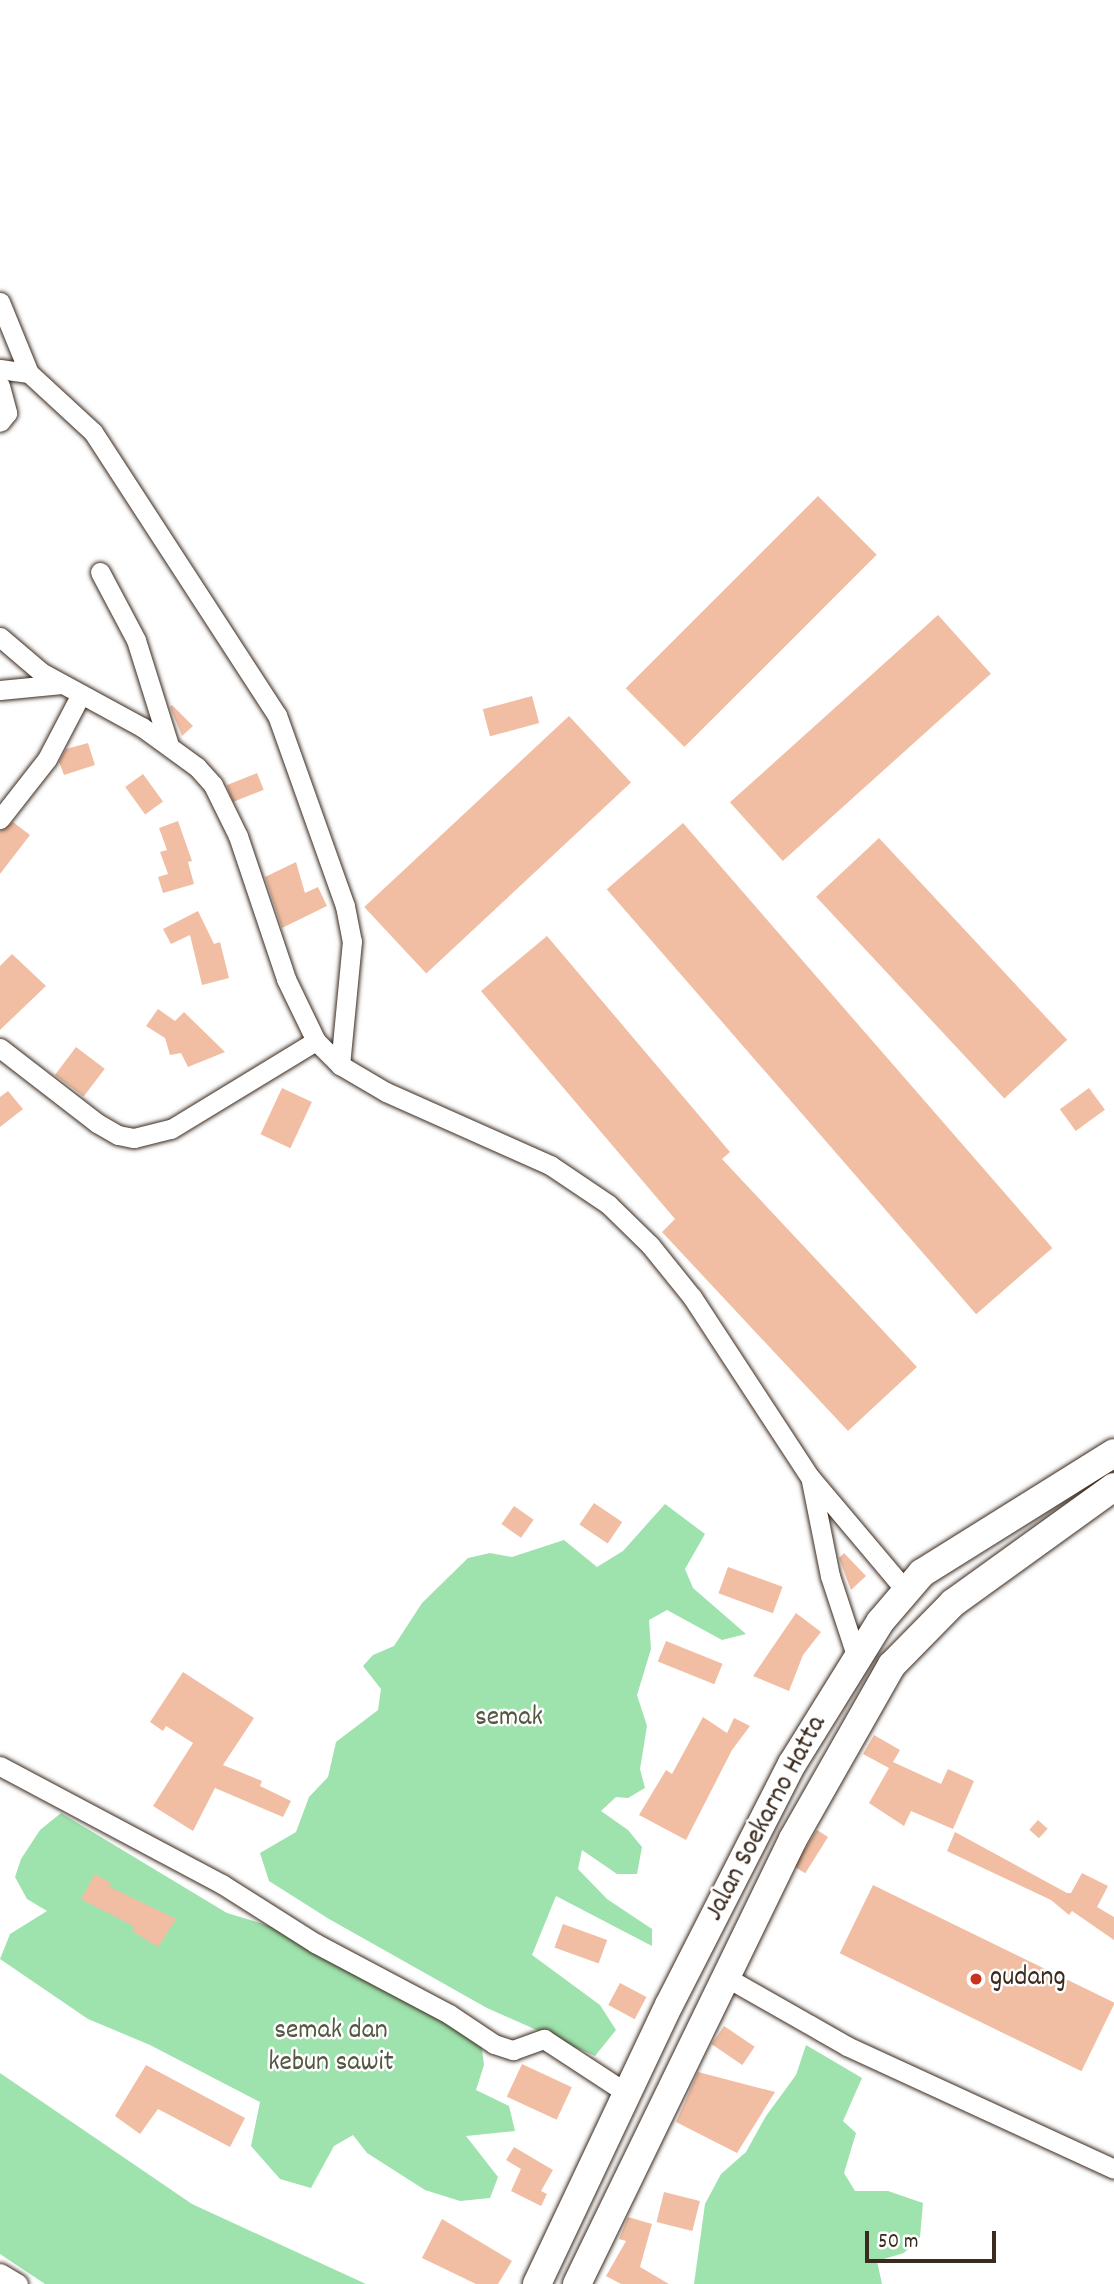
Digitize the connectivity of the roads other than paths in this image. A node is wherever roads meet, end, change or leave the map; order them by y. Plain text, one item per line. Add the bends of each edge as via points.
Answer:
1 (0, 302) edge
2 (0, 369) edge
3 (29, 373) junction
4 (0, 386) edge
5 (0, 422) edge
6 (100, 572) dead end
7 (0, 637) edge
8 (62, 684) junction
9 (0, 690) edge
10 (81, 694) junction
11 (169, 745) junction
12 (0, 819) edge
13 (316, 1041) junction
14 (0, 1048) edge
15 (340, 1065) junction
16 (1114, 1453) edge
17 (810, 1477) junction
18 (1114, 1488) edge
19 (905, 1590) junction
20 (857, 1658) junction
21 (0, 1766) edge
22 (724, 1976) junction
23 (628, 2094) junction
24 (1114, 2169) edge
25 (570, 2214) junction
26 (604, 2229) junction
27 (0, 2273) edge
28 (18, 2284) edge
29 (537, 2284) edge
30 (577, 2284) edge

1 - 3 street
2 - 3 street
3 - 15 street via 93,432 107,451 277,715 345,906 352,941
4 - 5 street via 7,413
6 - 11 street via 136,640
7 - 8 street via 41,673
8 - 9 street
8 - 10 street
10 - 11 street
10 - 12 street via 47,759
11 - 13 street via 197,767 227,810 286,979
13 - 14 street via 171,1129 134,1138 97,1123
13 - 15 street
15 - 17 street via 386,1092 550,1165 608,1204 650,1245 692,1297
16 - 19 highway, Jalan Soekarno Hatta via 946,1556
17 - 19 street
17 - 20 street via 830,1576
18 - 22 highway, Jalan Soekarno Hatta via 953,1603 892,1665 822,1785
19 - 20 highway, Jalan Soekarno Hatta
20 - 23 highway, Jalan Soekarno Hatta via 792,1764
21 - 23 street via 222,1884 315,1943 449,2014 494,2044 513,2050 544,2039
22 - 24 street via 847,2046
22 - 26 highway, Jalan Soekarno Hatta
23 - 25 highway, Jalan Soekarno Hatta
25 - 26 highway
25 - 29 highway, Jalan Soekarno Hatta
26 - 30 highway, Jalan Soekarno Hatta
27 - 28 street

